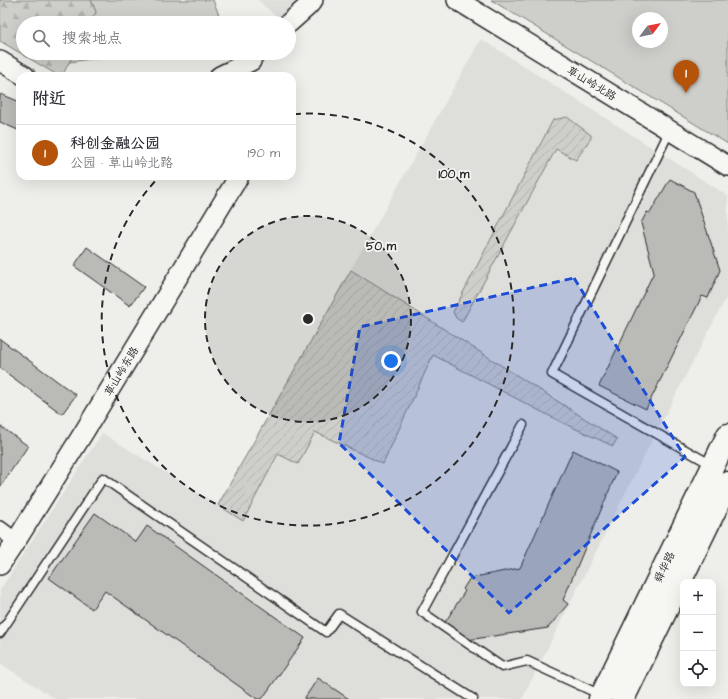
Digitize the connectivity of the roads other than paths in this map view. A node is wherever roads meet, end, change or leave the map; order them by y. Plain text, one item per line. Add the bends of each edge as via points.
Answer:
1 (313, 0) edge
2 (457, 0) edge
3 (296, 17) edge
4 (0, 60) edge
5 (254, 62) edge
6 (19, 72) edge
7 (228, 72) edge
8 (670, 130) junction
9 (728, 166) edge
10 (237, 180) edge
11 (523, 425) dead end
12 (728, 435) edge
13 (713, 466) junction
14 (728, 483) edge
15 (0, 529) edge
16 (16, 541) junction
17 (0, 565) edge
18 (0, 633) edge
19 (601, 697) edge
20 (473, 699) edge
21 (623, 699) edge

1 - 3 street
2 - 8 street, 草山岭北路
4 - 6 street
5 - 7 street via 251,61
8 - 9 street, 草山岭北路
8 - 13 lane via 552,374
10 - 16 street, 草山岭东路
11 - 19 lane via 422,612 502,667 527,661
12 - 13 main road, 舜华路
13 - 19 main road, 舜华路
14 - 21 main road, 舜华路
15 - 16 street
16 - 17 street, 草山岭东路
18 - 20 lane via 104,478 326,632 339,614

